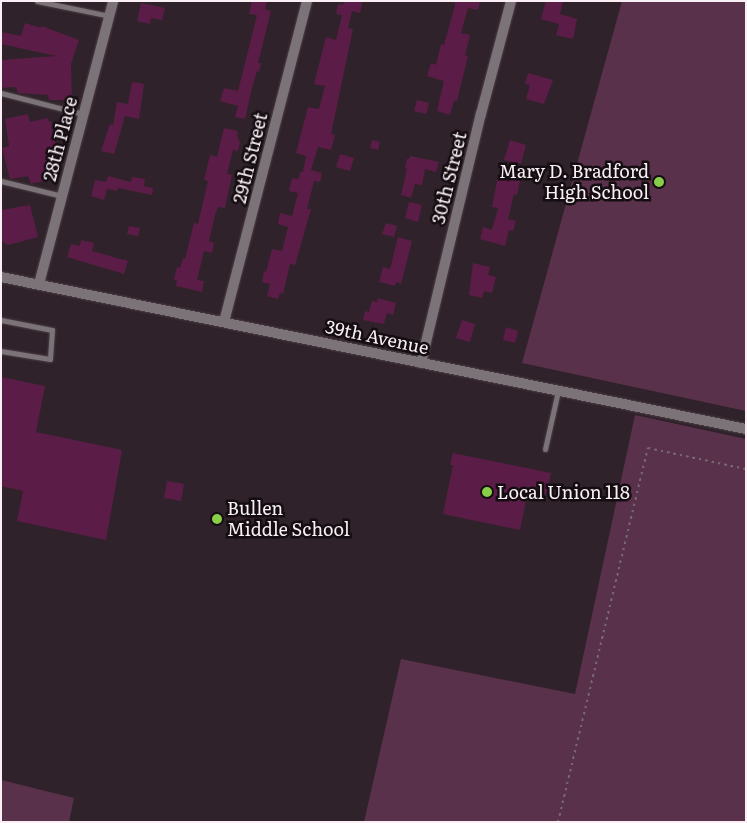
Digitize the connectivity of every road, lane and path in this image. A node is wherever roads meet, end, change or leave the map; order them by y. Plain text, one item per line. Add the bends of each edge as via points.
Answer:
1 (37, 1) edge
2 (114, 1) edge
3 (307, 1) edge
4 (511, 1) edge
5 (110, 16) junction
6 (1, 93) edge
7 (84, 114) junction
8 (1, 181) edge
9 (62, 196) junction
10 (1, 277) edge
11 (39, 284) junction
12 (1, 320) edge
13 (224, 322) junction
14 (1, 351) edge
15 (421, 363) junction
16 (558, 390) junction
17 (746, 429) edge
18 (545, 448) dead end
19 (746, 469) edge
20 (558, 822) edge

1 - 5 lane
2 - 5 street, 28th Place
3 - 13 street, 29th Street
4 - 15 street, 30th Street
5 - 7 street, 28th Place
6 - 7 lane
7 - 9 street, 28th Place
8 - 9 lane
9 - 11 street, 28th Place
10 - 11 street, 39th Avenue
11 - 13 street, 39th Avenue
12 - 14 lane via 52,330 50,359
13 - 15 street, 39th Avenue
15 - 16 street, 39th Avenue
16 - 17 street, 39th Avenue
16 - 18 lane
19 - 20 path via 648,448

